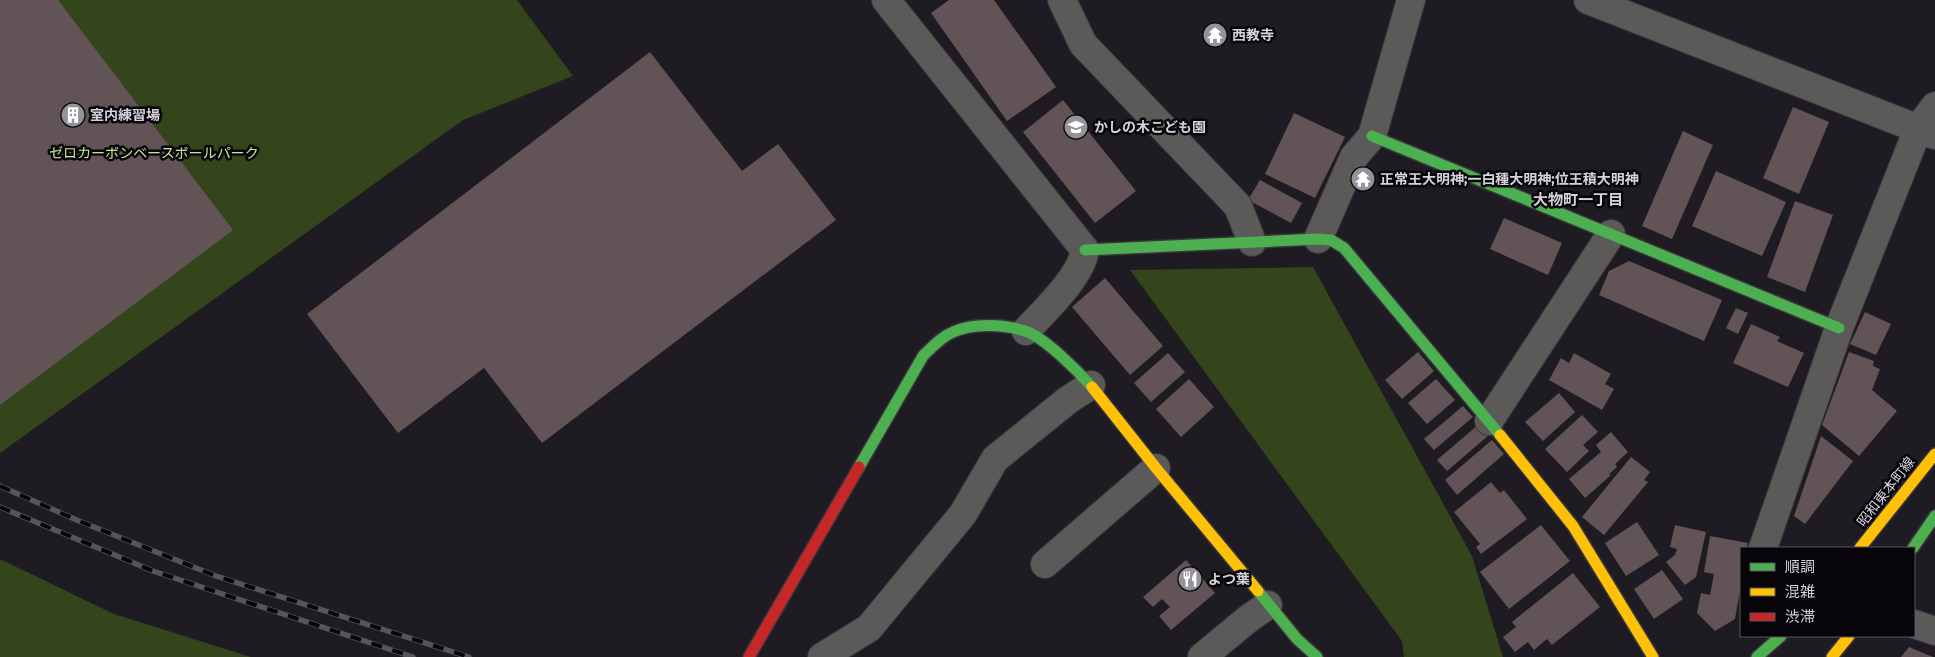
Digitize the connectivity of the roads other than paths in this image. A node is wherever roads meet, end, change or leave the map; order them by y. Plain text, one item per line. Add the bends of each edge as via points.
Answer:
1 (886, 0) edge
2 (1062, 0) edge
3 (1411, 0) edge
4 (1588, 0) edge
5 (1935, 106) edge
6 (1926, 132) edge
7 (1372, 136) junction
8 (1611, 234) junction
9 (1318, 239) junction
10 (1252, 242) junction
11 (1085, 250) junction
12 (1839, 328) junction
13 (1026, 331) junction
14 (1091, 385) junction
15 (1489, 422) junction
16 (1935, 454) edge
17 (1156, 468) junction
18 (1935, 516) edge
19 (1763, 547) edge
20 (1861, 547) edge
21 (1914, 547) edge
22 (1045, 564) dead end
23 (1268, 605) junction
24 (1915, 624) edge
25 (1935, 631) edge
26 (1780, 637) edge
27 (1848, 637) edge
28 (749, 657) edge
29 (822, 657) edge
30 (1202, 657) edge
31 (1317, 657) edge
32 (1654, 657) edge
33 (1757, 657) edge
34 (1832, 657) edge

1 - 11 street
2 - 10 street via 1083,44 1238,206
3 - 7 street
4 - 6 street
5 - 6 street
6 - 12 street
7 - 8 street
7 - 9 street via 1354,157
8 - 12 street
8 - 15 street
9 - 10 street
9 - 15 street via 1331,240 1344,248
10 - 11 street
11 - 13 street via 1084,260 1074,276
12 - 19 street
13 - 14 street via 1059,353
13 - 28 street via 976,326 952,332 923,356
14 - 17 street
14 - 29 street via 995,460 963,514 869,628
15 - 32 street via 1573,526
16 - 20 street, 昭和東本町線
17 - 22 street
17 - 23 street
18 - 21 street
23 - 30 street
23 - 31 street
24 - 25 street
26 - 33 street
27 - 34 street

